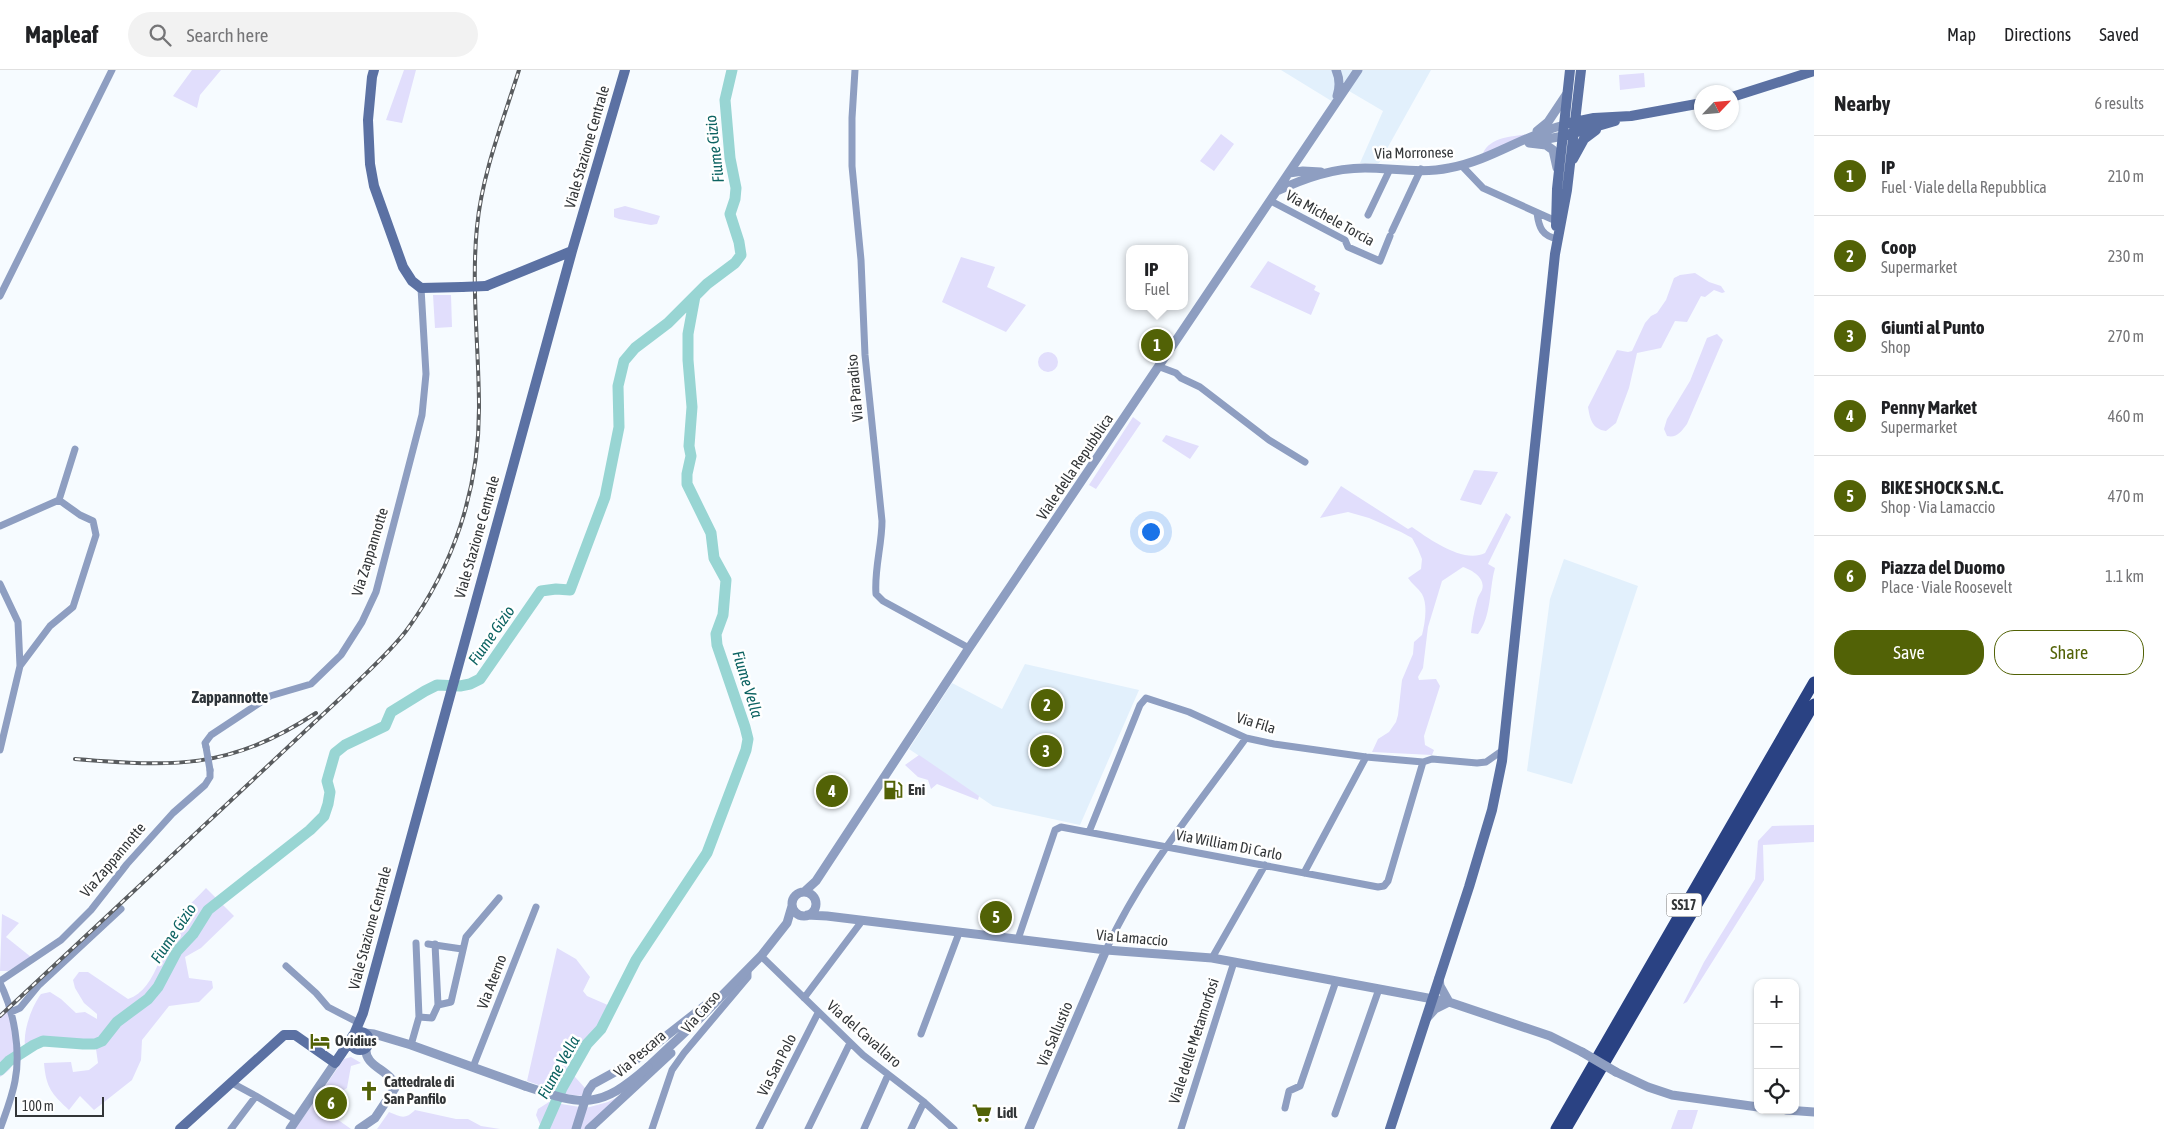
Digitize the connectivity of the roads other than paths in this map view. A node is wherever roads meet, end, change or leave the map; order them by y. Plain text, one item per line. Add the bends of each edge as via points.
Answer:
1 (112, 70) edge
2 (374, 70) edge
3 (625, 70) edge
4 (855, 70) edge
5 (1336, 70) edge
6 (1343, 70) edge
7 (1570, 70) edge
8 (1581, 70) edge
9 (1357, 71) edge
10 (1814, 71) edge
11 (1573, 92) junction
12 (1739, 95) edge
13 (1694, 104) edge
14 (1333, 107) junction
15 (1631, 116) junction
16 (1594, 118) junction
17 (1605, 125) junction
18 (1569, 129) junction
19 (1529, 140) junction
20 (1303, 152) junction
21 (1462, 166) junction
22 (1390, 169) junction
23 (1569, 169) junction
24 (1421, 170) junction
25 (1310, 171) junction
26 (1324, 172) junction
27 (1289, 173) junction
28 (1304, 179) junction
29 (1557, 189) junction
30 (1277, 192) junction
31 (1270, 201) junction
32 (1537, 213) junction
33 (1368, 215) dead end
34 (1556, 221) junction
35 (1557, 239) junction
36 (572, 251) junction
37 (421, 288) junction
38 (0, 296) edge
39 (1160, 367) junction
40 (75, 449) dead end
41 (1305, 462) dead end
42 (59, 500) junction
43 (0, 526) edge
44 (0, 584) edge
45 (20, 642) junction
46 (969, 648) junction
47 (32, 649) junction
48 (20, 666) junction
49 (1814, 682) edge
50 (1814, 704) edge
51 (1246, 738) junction
52 (0, 750) edge
53 (1503, 750) junction
54 (1366, 757) junction
55 (1423, 762) junction
56 (1089, 832) junction
57 (1167, 847) junction
58 (1265, 865) junction
59 (1304, 873) junction
60 (816, 880) junction
61 (804, 892) junction
62 (499, 898) dead end
63 (815, 901) junction
64 (792, 906) junction
65 (536, 907) dead end
66 (121, 909) dead end
67 (806, 915) junction
68 (827, 916) junction
69 (862, 921) junction
70 (788, 923) junction
71 (959, 933) junction
72 (1018, 940) junction
73 (416, 943) dead end
74 (462, 949) junction
75 (1106, 950) junction
76 (760, 956) junction
77 (1212, 958) junction
78 (1234, 962) junction
79 (286, 966) dead end
80 (748, 970) junction
81 (1439, 978) junction
82 (1336, 981) junction
83 (0, 982) edge
84 (1379, 989) junction
85 (720, 998) junction
86 (804, 998) junction
87 (1433, 999) junction
88 (1448, 1002) junction
89 (438, 1004) junction
90 (11, 1012) junction
91 (818, 1013) junction
92 (419, 1017) junction
93 (1426, 1019) junction
94 (686, 1031) junction
95 (922, 1034) dead end
96 (361, 1035) junction
97 (850, 1043) junction
98 (411, 1045) junction
99 (338, 1060) junction
100 (473, 1067) junction
101 (888, 1075) junction
102 (232, 1083) junction
103 (256, 1096) junction
104 (924, 1102) junction
105 (1754, 1106) edge
106 (1285, 1108) dead end
107 (1799, 1111) edge
108 (1814, 1112) edge
109 (1335, 1114) dead end
110 (296, 1120) junction
111 (0, 1129) edge
112 (180, 1129) edge
113 (231, 1129) edge
114 (290, 1129) edge
115 (359, 1129) edge
116 (576, 1129) edge
117 (589, 1129) edge
118 (652, 1129) edge
119 (759, 1129) edge
120 (808, 1129) edge
121 (864, 1129) edge
122 (911, 1129) edge
123 (954, 1129) edge
124 (1029, 1129) edge
125 (1181, 1129) edge
126 (1390, 1129) edge
127 (1556, 1129) edge
128 (1566, 1129) edge

1 - 38 street
2 - 37 main road via 368,120 374,186 403,267
3 - 36 main road, Viale Stazione Centrale
4 - 46 street, Via Paradiso via 852,166 861,260 865,355 882,520 876,594 883,601
5 - 14 street via 1339,87
6 - 9 street
7 - 11 main road
8 - 11 main road
9 - 14 street, Viale della Repubblica
10 - 12 main road
11 - 16 main road
11 - 18 main road
11 - 19 street, Via Morronese
13 - 15 main road
14 - 20 street, Viale della Repubblica
15 - 16 main road
15 - 17 main road
16 - 18 main road
17 - 18 main road
17 - 23 main road via 1584,139
18 - 19 street, Via Morronese via 1543,130
18 - 23 main road
18 - 29 main road
19 - 21 street, Via Morronese
19 - 29 street via 1546,144 1553,150 1557,161
20 - 25 street
20 - 27 street, Viale della Repubblica
21 - 24 street, Via Morronese
21 - 32 street via 1484,188
22 - 24 street, Via Morronese
22 - 26 street, Via Morronese via 1346,168
22 - 33 street
23 - 35 main road
24 - 31 street, Via Michele Torcia via 1380,261 1348,247 1345,240
25 - 26 street, Via Morronese
25 - 27 street, Via Morronese
26 - 28 street, Via Morronese
27 - 28 street via 1294,179
27 - 30 street, Viale della Repubblica
28 - 30 street, Via Morronese
29 - 34 main road
30 - 31 street, Viale della Repubblica
31 - 39 street, Viale della Repubblica
32 - 34 street
32 - 35 street via 1541,230
34 - 35 main road
35 - 53 main road
36 - 37 main road, bridge via 486,286
36 - 96 main road, Viale Stazione Centrale via 449,695
37 - 83 street, Via Zappannotte, bridge via 426,374 422,415 376,592 362,622 340,655 312,684 270,696 211,735 205,743 210,770 205,785 173,813 67,934 49,950
39 - 41 street via 1200,388 1269,440
39 - 46 street, Viale della Repubblica
40 - 42 street
42 - 43 street
42 - 47 street via 93,521 96,535 73,607 50,626
44 - 45 street via 18,622
45 - 47 street
45 - 48 street
46 - 60 street, Viale della Repubblica
47 - 48 street
48 - 52 street
49 - 127 highway, SS17
50 - 128 highway, SS17
51 - 54 street, Via Fila
51 - 56 street, Via Fila via 1189,712 1146,698 1140,705
51 - 57 street
53 - 55 street, Via Fila via 1486,762 1477,764 1432,759
53 - 81 main road via 1492,810
54 - 55 street, Via Fila
54 - 59 street
55 - 59 street, Via William Di Carlo via 1384,886
56 - 57 street, Via William Di Carlo
56 - 72 street, Via William Di Carlo via 1062,827 1055,830
57 - 58 street, Via William Di Carlo
57 - 75 street
58 - 59 street, Via William Di Carlo
58 - 77 street
60 - 61 street, Viale della Repubblica
60 - 63 street, Viale della Repubblica
61 - 63 street
61 - 64 street via 794,896
62 - 74 street via 469,933
63 - 67 street via 814,910
63 - 68 street
64 - 67 street via 796,913
64 - 70 street, Via Pescara
65 - 100 street, Via Aterno
66 - 90 street via 38,986 20,1008
67 - 68 street, Via Lamaccio
67 - 70 street, Via Pescara
68 - 69 street, Via Lamaccio
69 - 71 street, Via Lamaccio
69 - 86 street
70 - 76 street, Via Pescara
71 - 72 street, Via Lamaccio
71 - 95 street
72 - 75 street, Via Lamaccio
73 - 92 street
74 - 89 street via 451,1002
74 - 89 street via 431,944
75 - 77 street, Via Lamaccio
75 - 124 street, Via Sallustio
76 - 80 street, Via Pescara
76 - 86 street, Via del Cavallaro
77 - 78 street, Via Lamaccio
78 - 82 street, Via Lamaccio
78 - 125 street, Viale delle Metamorfosi
79 - 96 street
80 - 85 street, Via Pescara
80 - 118 street, Via Carso via 748,977 672,1070
81 - 87 main road
81 - 88 street
82 - 84 street, Via Lamaccio
82 - 106 street via 1300,1086 1289,1091
83 - 90 street
84 - 87 street, Via Lamaccio
84 - 109 street
85 - 94 street, Via Pescara
85 - 116 street via 709,1002 633,1062 593,1084
86 - 91 street, Via del Cavallaro
87 - 88 street, Via Lamaccio
87 - 93 main road
88 - 93 street
88 - 105 street, Via Lamaccio, bridge via 1550,1036 1648,1088 1672,1095
89 - 92 street via 432,1018
90 - 111 street via 16,1055 13,1090
91 - 97 street, Via del Cavallaro
91 - 119 street, Via San Polo
92 - 98 street
93 - 126 main road
94 - 100 street, Via Pescara, bridge via 648,1067 615,1092 589,1102 564,1099
94 - 117 street via 678,1045 656,1068
96 - 98 street, Via Pescara via 384,1036
96 - 99 main road, Viale Stazione Centrale
96 - 115 street via 369,1059 393,1079 396,1088 375,1118
97 - 101 street, Via del Cavallaro
97 - 120 street
98 - 100 street, Via Pescara
99 - 102 main road via 287,1034
99 - 110 street
101 - 104 street, Via del Cavallaro
101 - 121 street
102 - 103 street
102 - 112 main road
103 - 110 street
103 - 113 street
104 - 122 street
104 - 123 street, Via del Cavallaro
107 - 108 street
110 - 114 street

